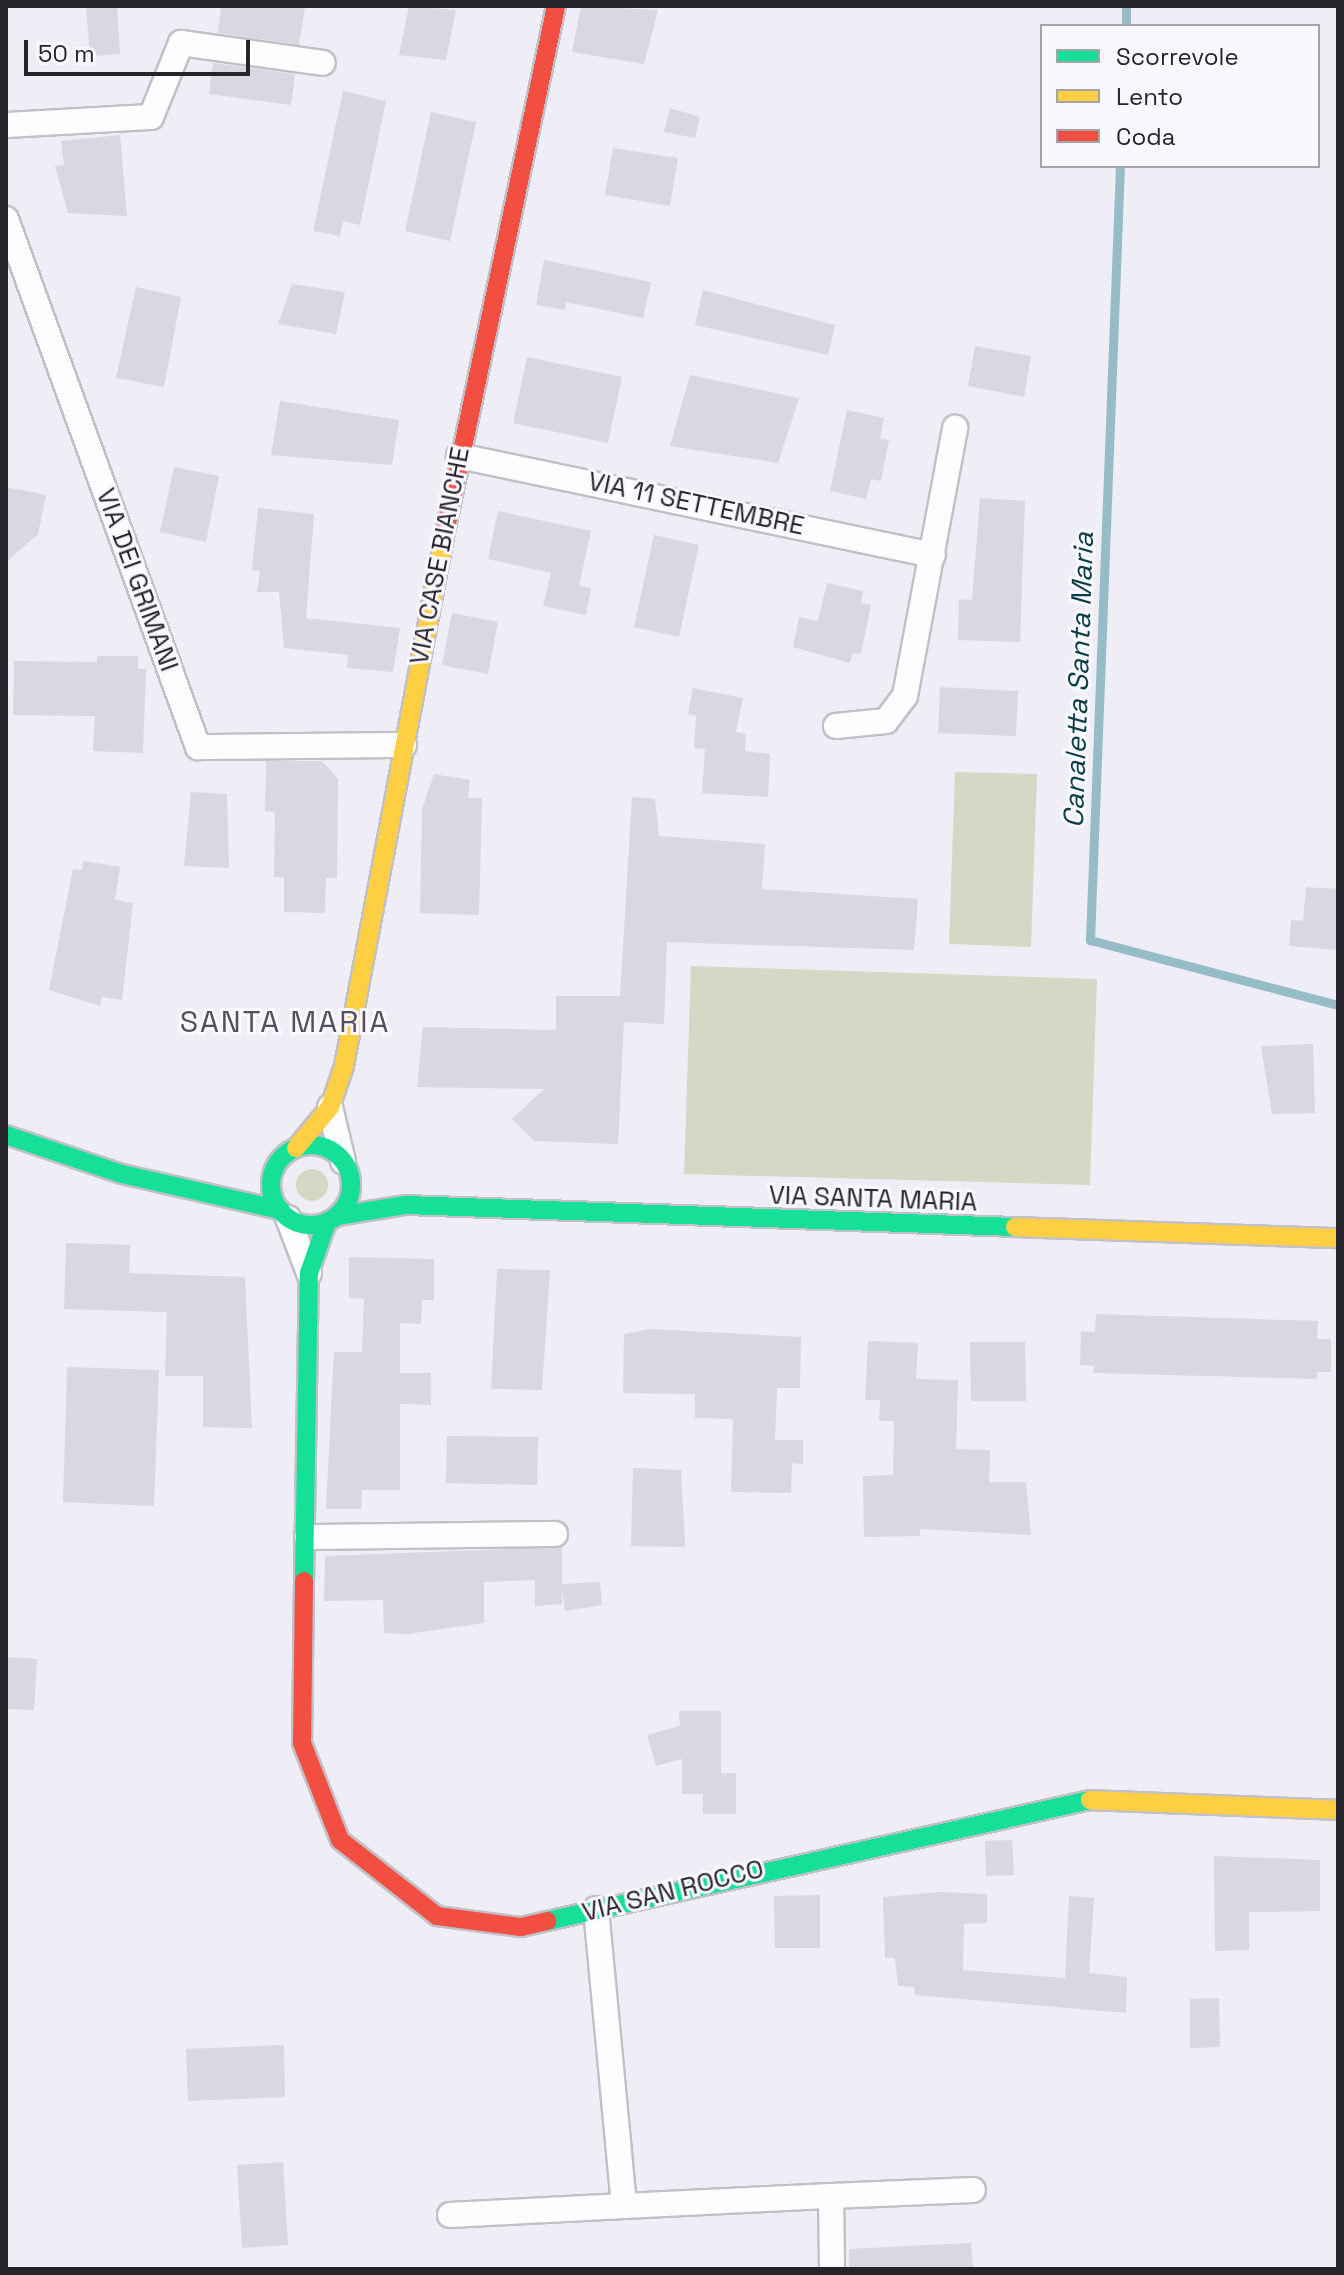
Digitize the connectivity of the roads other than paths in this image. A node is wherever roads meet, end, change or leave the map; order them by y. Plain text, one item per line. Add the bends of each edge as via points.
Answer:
1 (556, 6) edge
2 (323, 63) dead end
3 (6, 125) edge
4 (6, 219) edge
5 (955, 428) dead end
6 (459, 456) junction
7 (933, 555) junction
8 (836, 726) dead end
9 (404, 745) junction
10 (330, 1107) junction
11 (6, 1135) edge
12 (296, 1148) junction
13 (278, 1162) junction
14 (346, 1166) junction
15 (204, 1187) junction
16 (406, 1205) junction
17 (285, 1214) junction
18 (332, 1219) junction
19 (1338, 1238) edge
20 (309, 1273) junction
21 (555, 1534) dead end
22 (307, 1537) junction
23 (1338, 1810) edge
24 (596, 1909) junction
25 (973, 2190) dead end
26 (831, 2196) junction
27 (624, 2206) junction
28 (450, 2215) dead end
29 (832, 2269) edge

1 - 6 street, VIA CASE BIANCHE
2 - 3 street via 181,43 151,117
4 - 9 street, VIA DEI GRIMANI via 198,747
5 - 7 street
6 - 7 street, VIA 11 SETTEMBRE
6 - 9 street, VIA CASE BIANCHE
7 - 8 street via 905,696 886,721
9 - 10 street, VIA CASE BIANCHE via 344,1066
10 - 12 street, VIA CASE BIANCHE
10 - 14 street
11 - 15 street, VIA SANTA MARIA via 122,1174
12 - 13 street, VIA SANTA MARIA
12 - 14 street, VIA SANTA MARIA via 322,1146
13 - 15 street, VIA SANTA MARIA
13 - 17 street via 272,1186
14 - 16 street, VIA SANTA MARIA
14 - 18 street via 350,1197
15 - 17 street, VIA SANTA MARIA
16 - 18 street, VIA SANTA MARIA
16 - 19 street, VIA SANTA MARIA
17 - 18 street, VIA SANTA MARIA
17 - 20 street, VIA SAN ROCCO
18 - 20 street, VIA SAN ROCCO
20 - 22 street, VIA SAN ROCCO
21 - 22 street
22 - 24 street, VIA SAN ROCCO via 302,1743 340,1840 437,1916 521,1927
23 - 24 street, VIA SAN ROCCO via 1076,1799
24 - 27 street
25 - 26 street
26 - 27 street
26 - 29 street
27 - 28 street

